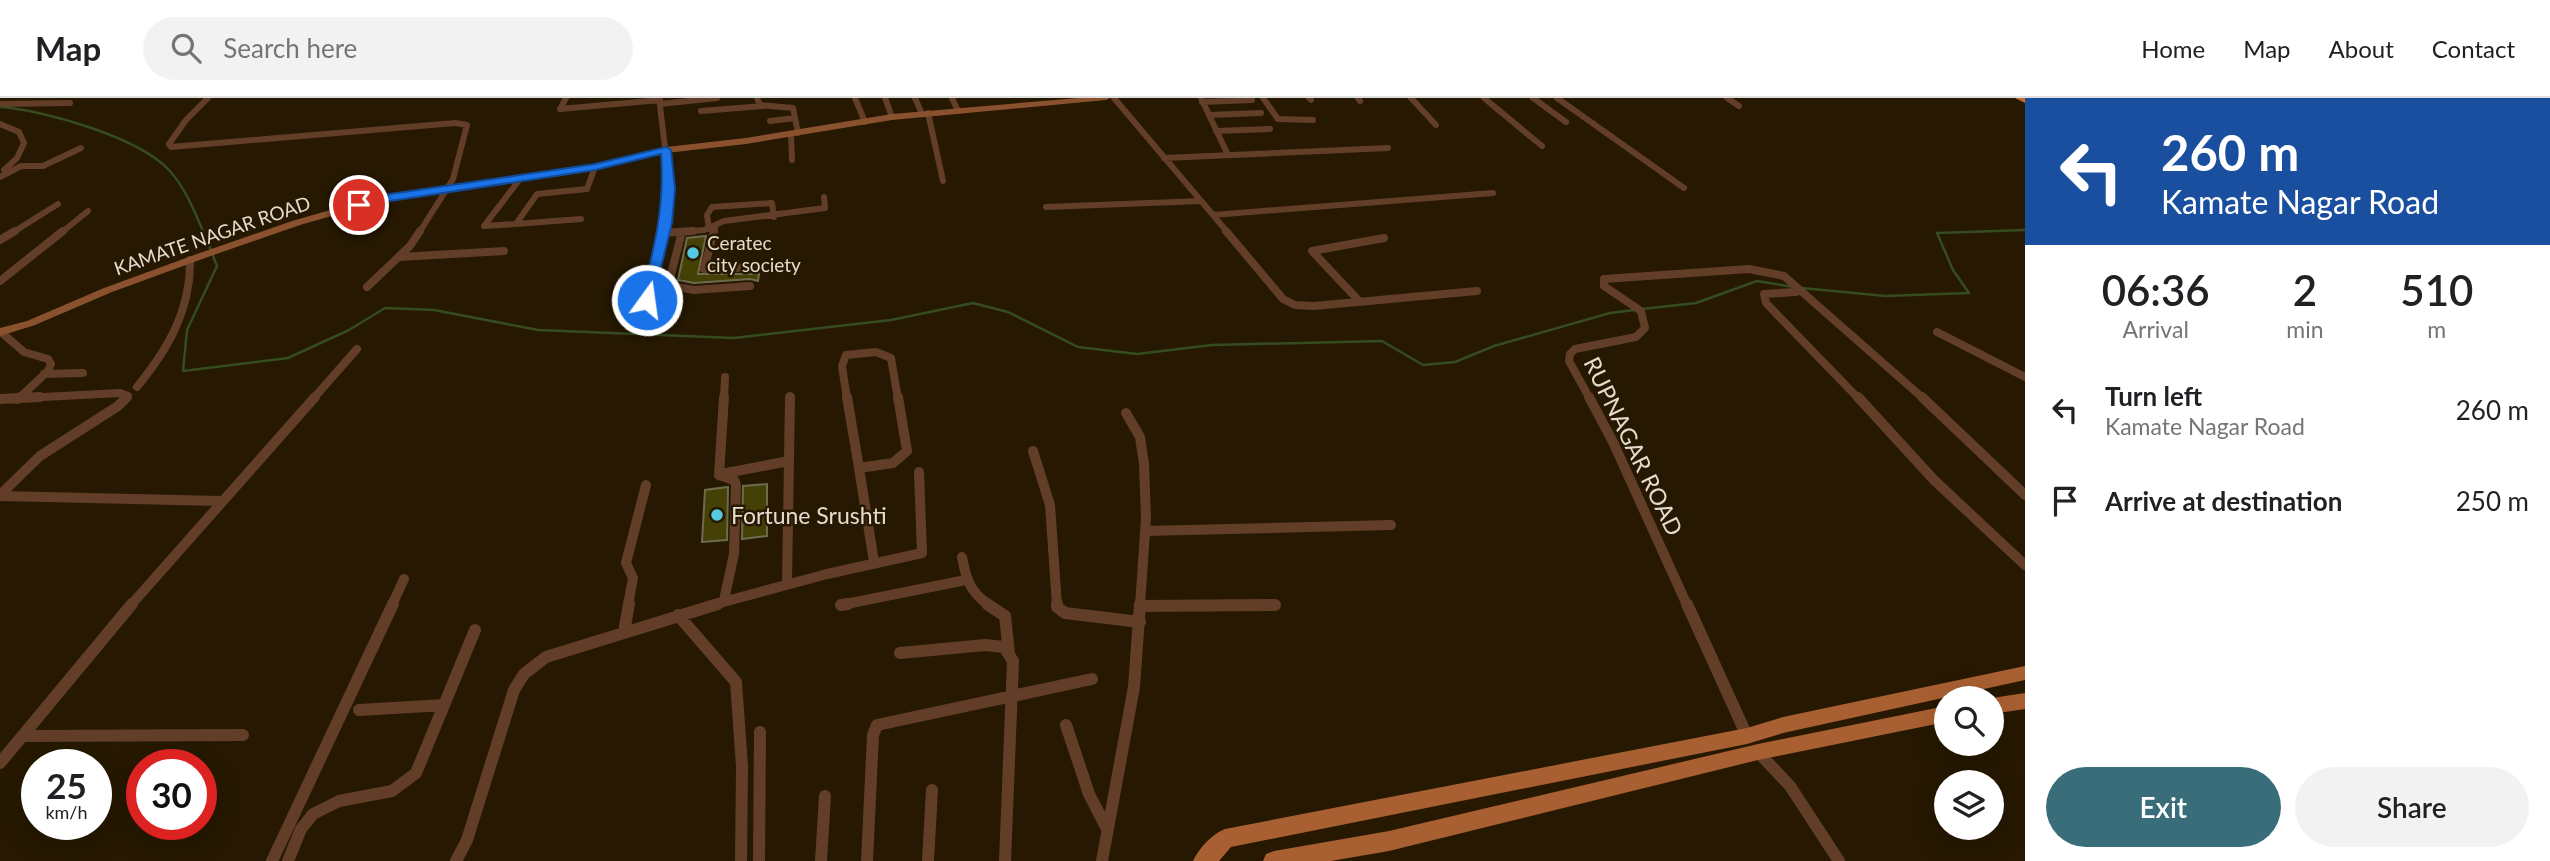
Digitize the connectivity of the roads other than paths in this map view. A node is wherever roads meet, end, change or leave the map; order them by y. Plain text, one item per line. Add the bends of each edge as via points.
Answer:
1 (208, 98) edge
2 (566, 98) edge
3 (717, 98) edge
4 (757, 98) edge
5 (855, 98) edge
6 (885, 98) edge
7 (915, 98) edge
8 (952, 98) edge
9 (1105, 98) edge
10 (1114, 98) edge
11 (1263, 98) edge
12 (1411, 98) edge
13 (1484, 98) edge
14 (1533, 98) edge
15 (1557, 98) edge
16 (1727, 98) edge
17 (2020, 98) edge
18 (1202, 100) edge
19 (1252, 100) dead end
20 (2025, 100) edge
21 (660, 101) edge
22 (1045, 101) edge
23 (70, 103) dead end
24 (0, 104) edge
25 (763, 106) junction
26 (1739, 106) dead end
27 (701, 111) dead end
28 (958, 111) junction
29 (1261, 113) dead end
30 (925, 114) junction
31 (1209, 115) junction
32 (892, 117) junction
33 (795, 118) junction
34 (1313, 120) dead end
35 (770, 121) dead end
36 (865, 122) junction
37 (1566, 122) dead end
38 (0, 124) edge
39 (1436, 125) dead end
40 (1270, 129) dead end
41 (1216, 131) junction
42 (795, 133) junction
43 (1542, 146) dead end
44 (81, 148) dead end
45 (1388, 148) dead end
46 (666, 150) junction
47 (1228, 155) junction
48 (1164, 158) junction
49 (792, 160) dead end
50 (595, 167) junction
51 (0, 174) edge
52 (520, 179) junction
53 (943, 181) dead end
54 (1684, 188) dead end
55 (448, 189) junction
56 (1493, 193) dead end
57 (824, 197) dead end
58 (1201, 201) junction
59 (58, 204) dead end
60 (1046, 207) dead end
61 (88, 211) dead end
62 (1213, 215) junction
63 (774, 216) junction
64 (581, 219) dead end
65 (516, 224) junction
66 (712, 228) junction
67 (682, 232) junction
68 (663, 233) junction
69 (1384, 238) dead end
70 (0, 240) edge
71 (505, 251) dead end
72 (400, 257) junction
73 (190, 260) junction
74 (758, 267) dead end
75 (0, 281) edge
76 (750, 286) dead end
77 (367, 288) dead end
78 (1799, 289) junction
79 (1477, 290) dead end
80 (1360, 302) junction
81 (641, 323) dead end
82 (0, 332) edge
83 (1937, 332) dead end
84 (357, 349) dead end
85 (83, 373) dead end
86 (44, 374) junction
87 (725, 377) dead end
88 (2025, 377) edge
89 (137, 387) dead end
90 (790, 397) dead end
91 (0, 399) edge
92 (18, 399) junction
93 (1126, 413) dead end
94 (1033, 451) dead end
95 (789, 461) junction
96 (859, 468) junction
97 (919, 472) dead end
98 (719, 475) junction
99 (646, 485) dead end
100 (0, 495) edge
101 (2025, 495) edge
102 (221, 500) junction
103 (1391, 525) dead end
104 (1145, 531) junction
105 (961, 557) dead end
106 (874, 562) junction
107 (2025, 565) edge
108 (404, 579) dead end
109 (966, 580) junction
110 (787, 583) junction
111 (724, 600) junction
112 (841, 605) dead end
113 (1275, 605) dead end
114 (1140, 606) junction
115 (678, 615) junction
116 (1140, 622) junction
117 (475, 630) dead end
118 (624, 632) junction
119 (900, 653) dead end
120 (1009, 653) junction
121 (2025, 673) edge
122 (1092, 679) dead end
123 (1011, 698) junction
124 (2025, 701) edge
125 (2004, 704) edge
126 (444, 705) junction
127 (359, 710) dead end
128 (1934, 716) edge
129 (1066, 725) dead end
130 (760, 732) dead end
131 (243, 735) dead end
132 (22, 736) junction
133 (1752, 744) junction
134 (0, 763) edge
135 (932, 790) dead end
136 (825, 796) dead end
137 (1107, 828) junction
138 (272, 861) edge
139 (288, 861) edge
140 (456, 861) edge
141 (741, 861) edge
142 (759, 861) edge
143 (821, 861) edge
144 (867, 861) edge
145 (928, 861) edge
146 (1004, 861) edge
147 (1102, 861) edge
148 (1204, 861) edge
149 (1274, 861) edge
150 (1839, 861) edge

1 - 55 street via 178,131 171,147 464,123
2 - 21 street via 560,109
3 - 21 street
4 - 25 street
5 - 36 street
6 - 32 street
7 - 30 street
8 - 28 street
9 - 22 street, KAMATE NAGAR ROAD
10 - 48 street
11 - 34 street via 1278,119
12 - 39 street
13 - 43 street
14 - 37 street
15 - 54 street
16 - 26 street
17 - 20 highway
18 - 19 street
18 - 31 street
21 - 46 street
22 - 28 street, KAMATE NAGAR ROAD
23 - 24 street
25 - 27 street
25 - 33 street via 792,107
28 - 30 street, KAMATE NAGAR ROAD
29 - 31 street
30 - 32 street, KAMATE NAGAR ROAD
30 - 53 street
31 - 41 street
32 - 36 street, KAMATE NAGAR ROAD
33 - 35 street
33 - 42 street
36 - 42 street, KAMATE NAGAR ROAD
38 - 51 street via 19,132 24,143 21,155
40 - 41 street
41 - 47 street
42 - 46 street, KAMATE NAGAR ROAD
42 - 49 street
44 - 51 street via 43,166 21,166
45 - 47 street
46 - 50 street, KAMATE NAGAR ROAD
46 - 68 street via 670,189
47 - 48 street
48 - 58 street
50 - 52 street, KAMATE NAGAR ROAD
50 - 65 street via 587,189 537,194
52 - 55 street, KAMATE NAGAR ROAD
52 - 65 street via 484,226
55 - 72 street
55 - 73 street, KAMATE NAGAR ROAD via 376,200
56 - 62 street
57 - 63 street via 825,208
58 - 60 street
58 - 62 street
59 - 70 street
61 - 75 street
62 - 80 street via 1287,302 1304,306
63 - 66 street via 724,222
63 - 66 street via 772,203 712,206 707,215
64 - 65 street
66 - 67 street
66 - 74 street via 704,269
67 - 68 street
67 - 76 street via 671,286 694,290
68 - 81 street
69 - 80 street via 1312,251
71 - 72 street
72 - 77 street
73 - 82 street, KAMATE NAGAR ROAD
73 - 89 street via 182,313 162,358
78 - 101 street, RUPNAGAR ROAD
78 - 107 street via 1764,294 1766,303 1934,480
78 - 133 street, RUPNAGAR ROAD via 1784,276 1762,270 1604,279 1604,285 1638,308 1645,328 1636,337 1584,346 1570,354 1569,361 1613,442
79 - 80 street
82 - 86 street via 29,355 50,361
83 - 88 street
84 - 102 street
85 - 86 street
86 - 92 street
87 - 98 street
90 - 95 street
91 - 92 street
92 - 100 street via 128,396 40,456
93 - 104 street via 1140,437
94 - 116 street via 1050,505 1058,607 1065,613
95 - 98 street
95 - 110 street
96 - 96 street via 842,360 854,352 877,352 891,358 907,451 894,462
96 - 106 street
97 - 106 street via 922,553
98 - 111 street via 736,485 734,554
99 - 118 street via 626,563 633,578
100 - 102 street
102 - 132 street
103 - 104 street
104 - 114 street
105 - 109 street
106 - 110 street
108 - 138 street
109 - 112 street
109 - 120 street via 983,603 1006,616
110 - 111 street
111 - 115 street
113 - 114 street
114 - 116 street
115 - 118 street
115 - 141 street via 736,682 742,766
116 - 137 street via 1134,687
117 - 126 street
118 - 140 street via 546,657 520,677
119 - 120 street via 985,645 1004,647
120 - 123 street via 1013,661
121 - 133 main road via 1783,725
122 - 123 street
123 - 144 street via 877,725
123 - 146 street
124 - 125 main road
126 - 127 street
126 - 139 street via 407,784 389,793 340,799 312,814
128 - 133 main road
129 - 137 street via 1089,794
130 - 142 street
131 - 132 street
132 - 134 street
133 - 148 main road via 1225,839
133 - 149 main road via 1389,841
133 - 150 street via 1790,786
135 - 145 street
136 - 143 street
137 - 147 street

